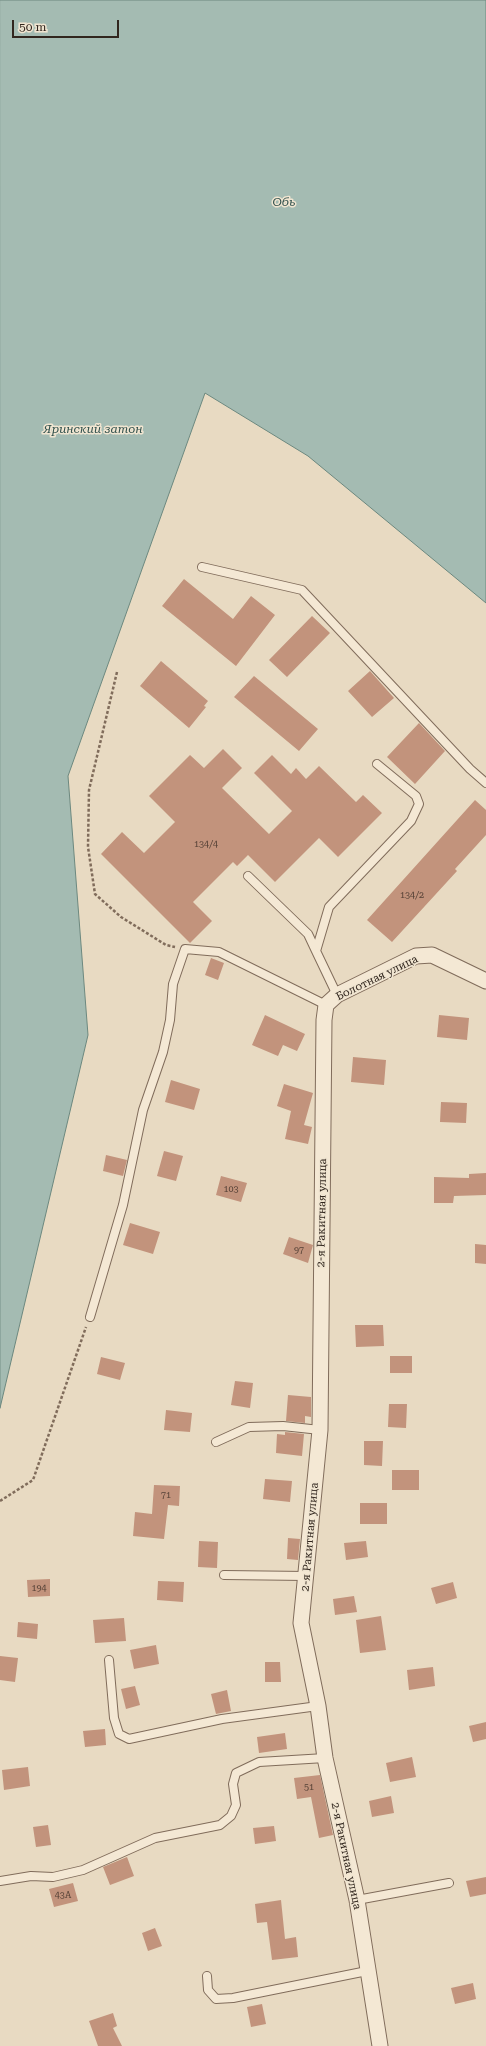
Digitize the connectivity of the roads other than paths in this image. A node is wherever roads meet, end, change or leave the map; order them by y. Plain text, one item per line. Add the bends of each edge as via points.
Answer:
1 (202, 567) dead end
2 (377, 764) dead end
3 (486, 783) edge
4 (248, 876) dead end
5 (316, 952) junction
6 (486, 981) edge
7 (329, 1007) junction
8 (90, 1317) road end
9 (320, 1430) junction
10 (216, 1442) dead end
11 (224, 1574) dead end
12 (306, 1576) junction
13 (109, 1660) dead end
14 (318, 1706) junction
15 (325, 1758) junction
16 (0, 1881) edge
17 (449, 1883) dead end
18 (357, 1900) junction
19 (367, 1971) junction
20 (207, 1976) dead end
21 (380, 2046) edge

1 - 3 lane via 302,590
2 - 5 lane via 416,796 419,804 411,821 329,908
4 - 5 lane via 308,934
5 - 7 lane
6 - 7 street, Болотная улица via 432,955 416,956
7 - 8 lane via 219,952 185,949 173,984 170,1020 163,1052 142,1110 123,1205
7 - 9 street, 2-я Ракитная улица
9 - 10 lane via 284,1426 249,1427
9 - 12 street, 2-я Ракитная улица
11 - 12 lane
12 - 14 street, 2-я Ракитная улица via 301,1623
13 - 14 lane via 114,1718 120,1734 129,1740 222,1719
14 - 15 street, 2-я Ракитная улица
15 - 16 lane via 259,1762 236,1773 233,1784 236,1805 231,1816 220,1825 155,1838 83,1870 52,1877 31,1876
15 - 18 street, 2-я Ракитная улица
17 - 18 lane
18 - 19 street, 2-я Ракитная улица
19 - 20 lane via 233,1998 216,1999 208,1990
19 - 21 street, 2-я Ракитная улица

